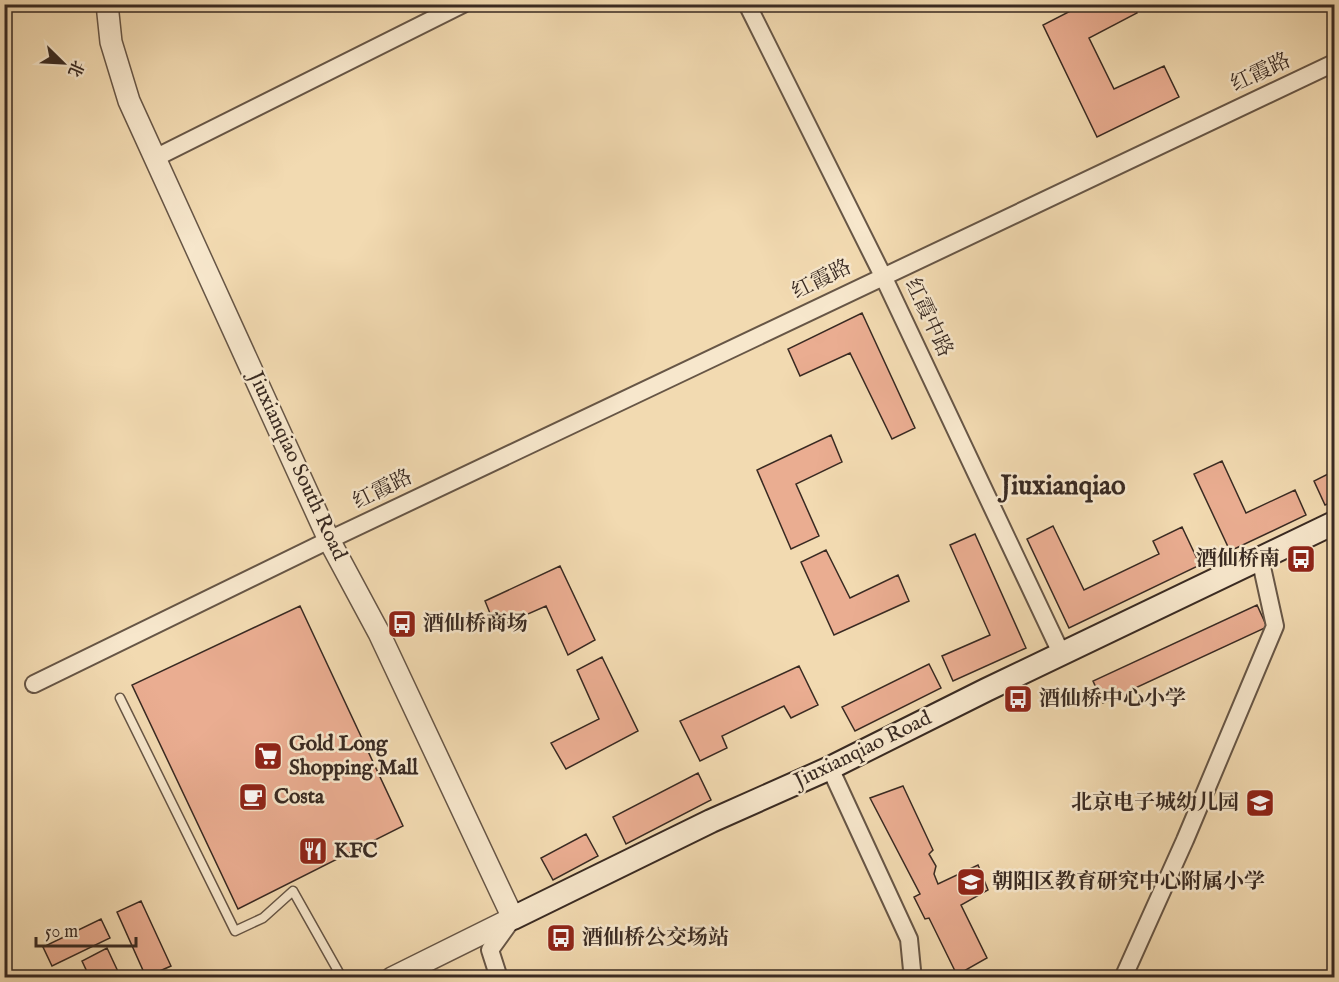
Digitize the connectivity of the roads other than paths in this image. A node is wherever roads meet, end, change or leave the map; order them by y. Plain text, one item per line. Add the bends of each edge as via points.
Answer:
1 (107, 4) edge
2 (463, 4) edge
3 (747, 4) edge
4 (1335, 63) edge
5 (155, 158) junction
6 (883, 276) junction
7 (1335, 524) edge
8 (329, 540) junction
9 (1260, 558) junction
10 (1062, 655) junction
11 (34, 684) dead end
12 (120, 698) dead end
13 (830, 768) junction
14 (513, 918) junction
15 (911, 974) edge
16 (342, 978) edge
17 (392, 978) edge
18 (499, 978) edge
19 (928, 978) edge
20 (1123, 978) edge

1 - 5 street, Jiuxianqiao South Road via 111,42 126,92
2 - 5 street
3 - 6 street, 红霞中路
4 - 6 street, 红霞路
5 - 8 street, Jiuxianqiao South Road
6 - 8 street, 红霞路
6 - 10 street, 红霞中路
7 - 9 main road, Jiuxianqiao Road
8 - 11 street, 红霞路
8 - 14 street, Jiuxianqiao South Road via 379,633
9 - 10 main road, Jiuxianqiao Road
9 - 20 street via 1275,626
10 - 13 main road, Jiuxianqiao Road
12 - 16 lane via 235,931 263,918 293,891
13 - 14 main road, Jiuxianqiao Road
13 - 15 street via 909,939
14 - 17 street, Jiuxianqiao Road
14 - 18 street via 490,950
15 - 19 street

